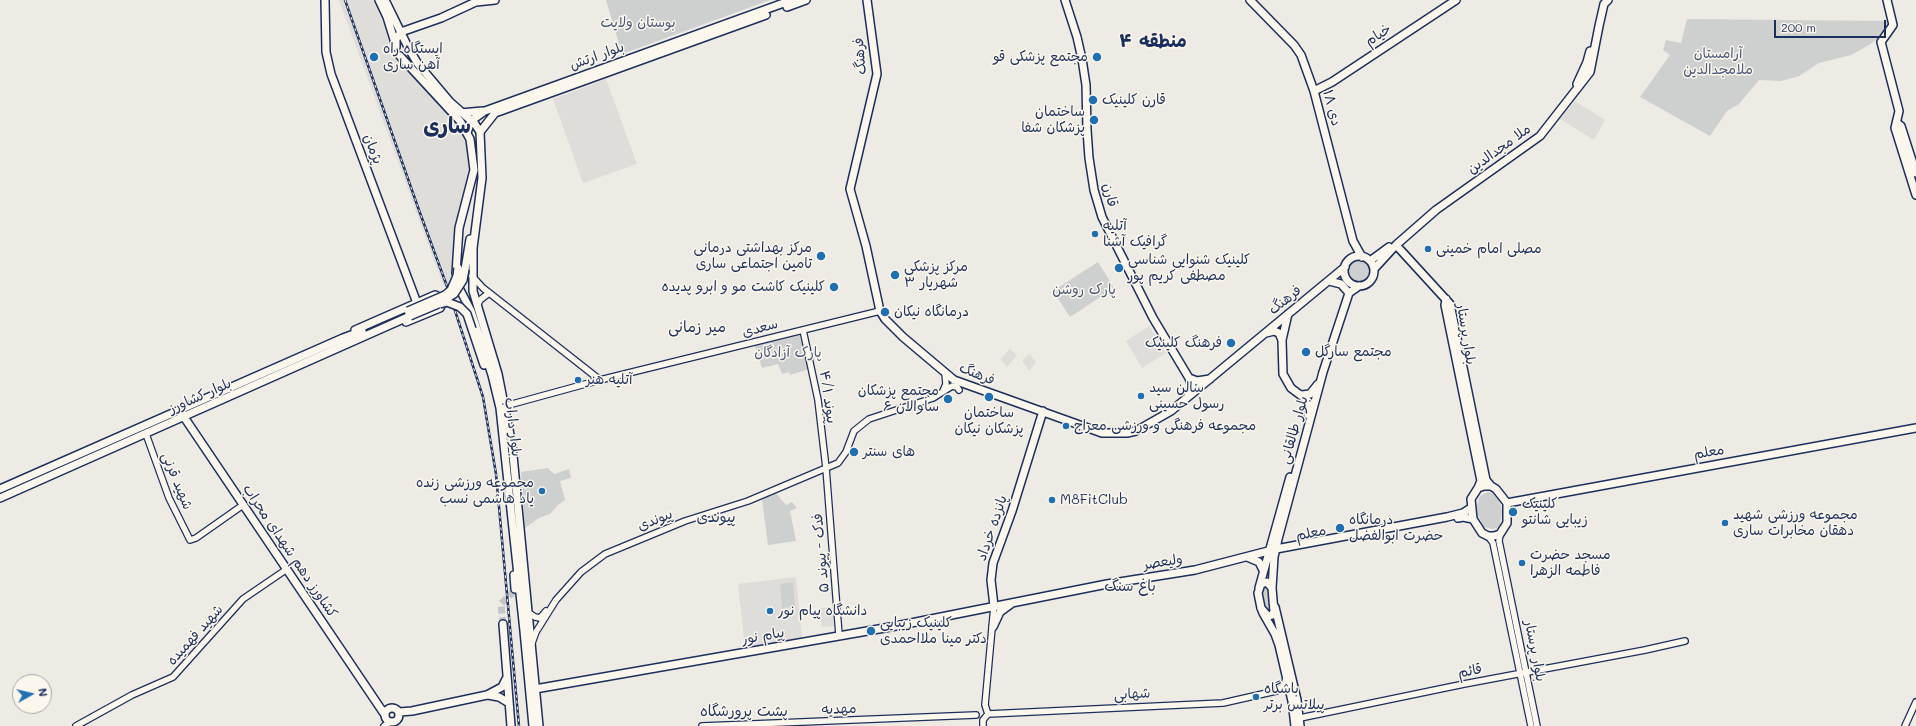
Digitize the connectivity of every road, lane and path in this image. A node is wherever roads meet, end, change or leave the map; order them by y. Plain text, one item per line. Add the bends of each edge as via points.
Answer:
1 (325, 0) edge
2 (378, 0) edge
3 (385, 0) edge
4 (490, 0) edge
5 (792, 0) edge
6 (806, 0) edge
7 (867, 0) edge
8 (1065, 0) edge
9 (1250, 0) edge
10 (1456, 0) edge
11 (1602, 0) edge
12 (1608, 0) edge
13 (1888, 0) edge
14 (478, 1) edge
15 (761, 14) junction
16 (411, 28) junction
17 (401, 32) junction
18 (408, 46) junction
19 (396, 48) junction
20 (400, 56) junction
21 (1585, 74) junction
22 (588, 76) junction
23 (1314, 91) junction
24 (485, 111) junction
25 (460, 113) junction
26 (471, 121) junction
27 (1897, 123) junction
28 (480, 133) junction
29 (468, 136) junction
30 (1523, 147) junction
31 (474, 170) junction
32 (482, 171) junction
33 (1916, 173) edge
34 (1916, 195) edge
35 (1353, 242) junction
36 (1396, 245) junction
37 (1362, 257) junction
38 (1352, 258) junction
39 (1370, 261) junction
40 (1345, 267) junction
41 (462, 268) junction
42 (1374, 269) junction
43 (472, 277) junction
44 (456, 280) junction
45 (1329, 281) junction
46 (1359, 286) junction
47 (473, 291) junction
48 (489, 293) junction
49 (1349, 293) junction
50 (463, 296) junction
51 (417, 303) junction
52 (436, 305) junction
53 (477, 306) junction
54 (880, 311) junction
55 (409, 313) junction
56 (1288, 314) junction
57 (422, 315) junction
58 (803, 330) junction
59 (1262, 335) junction
60 (1282, 340) junction
61 (345, 342) junction
62 (1323, 372) junction
63 (945, 373) junction
64 (1188, 378) junction
65 (1212, 378) junction
66 (246, 380) junction
67 (600, 380) junction
68 (250, 388) junction
69 (959, 390) dead end
70 (942, 394) junction
71 (1302, 395) junction
72 (1188, 397) junction
73 (505, 406) junction
74 (180, 410) junction
75 (1043, 411) junction
76 (183, 418) junction
77 (1916, 428) edge
78 (1474, 433) junction
79 (146, 434) junction
80 (503, 445) junction
81 (514, 458) junction
82 (505, 459) junction
83 (825, 460) junction
84 (834, 465) junction
85 (826, 468) junction
86 (819, 471) junction
87 (516, 478) junction
88 (827, 478) junction
89 (507, 480) junction
90 (1490, 486) junction
91 (1478, 488) junction
92 (0, 489) edge
93 (0, 498) edge
94 (1507, 503) junction
95 (243, 505) junction
96 (1471, 508) junction
97 (1473, 520) junction
98 (1500, 534) junction
99 (1488, 536) junction
100 (515, 539) junction
101 (1275, 539) junction
102 (1291, 547) junction
103 (1273, 550) junction
104 (1247, 556) junction
105 (1274, 558) junction
106 (287, 569) junction
107 (1263, 570) junction
108 (1259, 588) junction
109 (1272, 588) junction
110 (515, 589) dead end
111 (992, 595) junction
112 (556, 600) junction
113 (1010, 603) junction
114 (994, 606) junction
115 (1275, 606) junction
116 (1261, 608) junction
117 (983, 609) junction
118 (994, 614) junction
119 (532, 615) junction
120 (503, 624) tunnel mouth
121 (541, 624) junction
122 (1279, 624) junction
123 (993, 627) junction
124 (1272, 631) junction
125 (839, 636) junction
126 (1685, 640) dead end
127 (532, 646) junction
128 (1526, 673) junction
129 (1286, 674) junction
130 (1520, 674) junction
131 (506, 679) junction
132 (535, 689) junction
133 (1276, 691) junction
134 (487, 695) junction
135 (375, 699) junction
136 (1292, 701) junction
137 (1916, 702) edge
138 (509, 703) junction
139 (985, 705) junction
140 (391, 708) junction
141 (988, 714) junction
142 (385, 715) junction
143 (399, 715) junction
144 (976, 715) junction
145 (1300, 718) junction
146 (983, 723) edge
147 (387, 724) edge
148 (76, 726) edge
149 (511, 726) edge
150 (533, 726) edge
151 (539, 726) edge
152 (702, 726) edge
153 (705, 726) edge
154 (1295, 726) edge
155 (1300, 726) edge
156 (1531, 726) edge
157 (1537, 726) edge
158 (1905, 726) edge

1 - 51 main road, پژمان via 326,52 331,74
2 - 19 main road via 392,31
3 - 17 main road
4 - 14 main road
5 - 15 main road, بلوار ارتش
6 - 15 main road, بلوار ارتش
7 - 54 main road, فرهنگ via 877,74 850,188
8 - 64 main road, قارن via 1083,66 1089,158 1094,190 1102,217 1153,318
9 - 23 main road, ۱۸ دی via 1294,45 1301,55
10 - 23 main road, خیام via 1332,82
11 - 21 main road, ملا مجدالدین
12 - 21 main road, ملا مجدالدین via 1604,4 1592,67
13 - 27 main road via 1893,24 1881,42 1899,111
14 - 16 main road
15 - 22 main road, بلوار ارتش
16 - 17 main road
16 - 18 main road via 407,36
17 - 18 main road
17 - 19 main road via 396,39
18 - 19 main road via 401,43
18 - 20 main road via 406,55
18 - 25 main road via 424,71
19 - 20 main road
20 - 29 main road via 460,121
21 - 30 main road, ملا مجدالدین via 1541,136
22 - 24 main road, بلوار ارتش
22 - 28 main road, بلوار ارتش via 495,113
23 - 35 main road, ۱۸ دی
24 - 25 main road
24 - 26 main road, بلوار ارتش
25 - 26 main road
26 - 28 main road
26 - 29 main road
27 - 33 main road via 1901,126
27 - 34 main road via 1895,128
28 - 29 main road
28 - 32 main road, بلوار داراب
29 - 31 main road, بلوار داراب
30 - 36 main road, ملا مجدالدین via 1436,210
30 - 39 main road, ملا مجدالدین via 1436,207
31 - 41 main road via 462,229
31 - 44 main road, بلوار داراب via 459,228
32 - 41 main road via 476,190
32 - 43 main road, بلوار داراب
35 - 37 main road, ۱۸ دی
35 - 38 main road, ۱۸ دی
36 - 42 main road, ملا مجدالدین
36 - 78 main road, بلوار پرستار via 1446,299 1445,305
37 - 38 main road
37 - 39 main road
38 - 40 main road
39 - 42 main road
40 - 45 main road, فرهنگ
40 - 46 main road via 1347,280
41 - 52 main road, bridge via 459,289
41 - 55 main road, bridge via 451,290
42 - 46 main road via 1371,280
43 - 44 main road via 470,282 465,284
43 - 47 main road, بلوار داراب
43 - 48 street
44 - 50 main road, بلوار داراب
45 - 49 main road via 1341,284
45 - 56 main road, فرهنگ
46 - 49 main road
47 - 50 main road via 467,289
47 - 53 main road, بلوار داراب
48 - 53 street
48 - 67 street
49 - 62 main road, بلوار طالقانی
50 - 80 main road, بلوار داراب via 471,310 492,375 500,408
51 - 57 main road, پژمان
51 - 57 main road via 435,295 443,301 440,308
51 - 61 main road via 355,330
52 - 55 main road, bridge
52 - 80 main road, bridge via 447,302 460,307 467,314 491,387
53 - 73 main road, بلوار داراب via 492,351
54 - 58 street, سعدی
54 - 63 main road, فرهنگ via 903,338
55 - 61 main road, بلوار کشاورز
56 - 59 main road, فرهنگ
56 - 60 main road
57 - 61 main road via 362,341
58 - 67 street, سعدی
58 - 83 street, پیوند ۴/۱ via 816,393
59 - 60 main road via 1274,331
59 - 65 main road, فرهنگ
60 - 71 main road via 1283,374 1291,388
61 - 66 main road, بلوار کشاورز
61 - 68 main road, بلوار کشاورز
62 - 71 main road via 1314,391
62 - 101 main road, بلوار طالقانی
63 - 70 street via 945,388
63 - 75 main road, فرهنگ via 962,383
64 - 65 main road via 1197,381
64 - 72 main road, قارن via 1192,386
65 - 72 main road, فرهنگ
66 - 68 main road
66 - 74 main road, بلوار کشاورز
67 - 73 street, سعدی
68 - 76 main road, بلوار کشاورز
69 - 70 street via 952,386
70 - 84 street via 869,419 854,431 846,452
71 - 101 main road, بلوار طالقانی via 1310,408
72 - 75 main road, فرهنگ via 1144,428 1127,433 1102,433
73 - 81 main road, بلوار داراب
74 - 76 main road, کشاورز دهم شهدای محراب
74 - 92 main road, بلوار کشاورز
75 - 111 main road, پانزده خرداد via 993,563
76 - 79 main road, بلوار کشاورز
76 - 95 main road, کشاورز دهم شهدای محراب
77 - 94 main road, معلم
78 - 90 main road, بلوار پرستار via 1486,480
78 - 91 main road, بلوار پرستار via 1481,481
79 - 93 main road, بلوار کشاورز
79 - 95 street, شهید قرنی via 169,498 190,540
80 - 82 main road, بلوار داراب
81 - 82 main road via 510,463
81 - 87 main road, بلوار داراب
82 - 89 main road, بلوار داراب
83 - 84 street
83 - 85 street, پیوند ۴/۱
83 - 86 street
84 - 85 street, پیوندی
85 - 86 street, پیوندی
85 - 88 street, فدک - پیوند ۵
86 - 88 street
86 - 112 street, پیوندی via 748,501 685,521 605,554 581,572
87 - 89 main road via 511,475
87 - 119 main road, بلوار داراب
88 - 125 street, فدک - پیوند ۵
89 - 100 main road, بلوار داراب
90 - 91 main road
90 - 94 main road via 1501,493
91 - 96 main road via 1471,499
94 - 98 main road via 1507,523
95 - 106 main road, کشاورز دهم شهدای محراب
96 - 97 main road
96 - 102 main road, معلم via 1447,517
97 - 99 main road via 1477,529
97 - 105 main road, معلم via 1463,517 1283,551
98 - 99 main road
98 - 128 street, بلوار پرستار via 1499,541
99 - 130 street, بلوار پرستار via 1493,543
100 - 110 main road via 512,555
100 - 150 main road, بلوار داراب
101 - 102 main road
101 - 103 main road, بلوار طالقانی
101 - 104 main road
102 - 103 main road, معلم
103 - 104 main road, ولیعصر
103 - 105 main road, بلوار طالقانی
103 - 107 main road, بلوار طالقانی
104 - 107 main road via 1259,562
104 - 113 main road, ولیعصر via 1201,568
105 - 109 main road, بلوار طالقانی
106 - 135 main road, کشاورز دهم شهدای محراب
106 - 148 street, شهید فهمیده via 243,599 173,676
107 - 108 main road, بلوار طالقانی
108 - 109 main road via 1267,582
108 - 116 main road, بلوار طالقانی
109 - 115 main road, بلوار طالقانی
111 - 113 main road
111 - 114 main road, پانزده خرداد
111 - 117 main road
112 - 119 street via 542,617
112 - 121 street, پیوندی
113 - 114 main road, ولیعصر
113 - 123 main road via 1000,612
114 - 117 main road, پیام نور
114 - 118 street, پانزده خرداد
115 - 116 main road via 1270,616
115 - 122 main road
116 - 124 main road
117 - 118 street
117 - 125 main road, پیام نور
118 - 123 street, پانزده خرداد
119 - 121 street via 536,623
119 - 127 main road, بلوار داراب
120 - 131 main road
121 - 127 street, پیوندی
122 - 124 main road via 1272,622
122 - 145 main road
123 - 139 street, پانزده خرداد
124 - 129 main road
125 - 132 main road, پیام نور
126 - 128 street, قائم
127 - 132 main road, بلوار داراب
128 - 130 street, قائم
128 - 157 street, بلوار پرستار
129 - 133 street via 1284,686
129 - 136 main road
130 - 145 street, قائم
130 - 156 street, بلوار پرستار
131 - 134 main road via 502,688
131 - 138 main road
132 - 151 main road, بلوار داراب
133 - 136 street via 1289,696
133 - 141 street, شهابی via 1222,703
134 - 138 main road via 499,697
134 - 143 main road
135 - 140 main road
135 - 142 main road, کشاورز دهم شهدای محراب
136 - 154 main road
137 - 158 street
138 - 149 main road
139 - 141 street, پانزده خرداد
139 - 144 street
140 - 142 main road
140 - 143 main road
141 - 146 street
142 - 147 main road, کشاورز دهم شهدای محراب
143 - 147 main road via 394,722
144 - 146 street
144 - 153 street, مهدیه
145 - 155 main road
152 - 153 street, مهدیه

